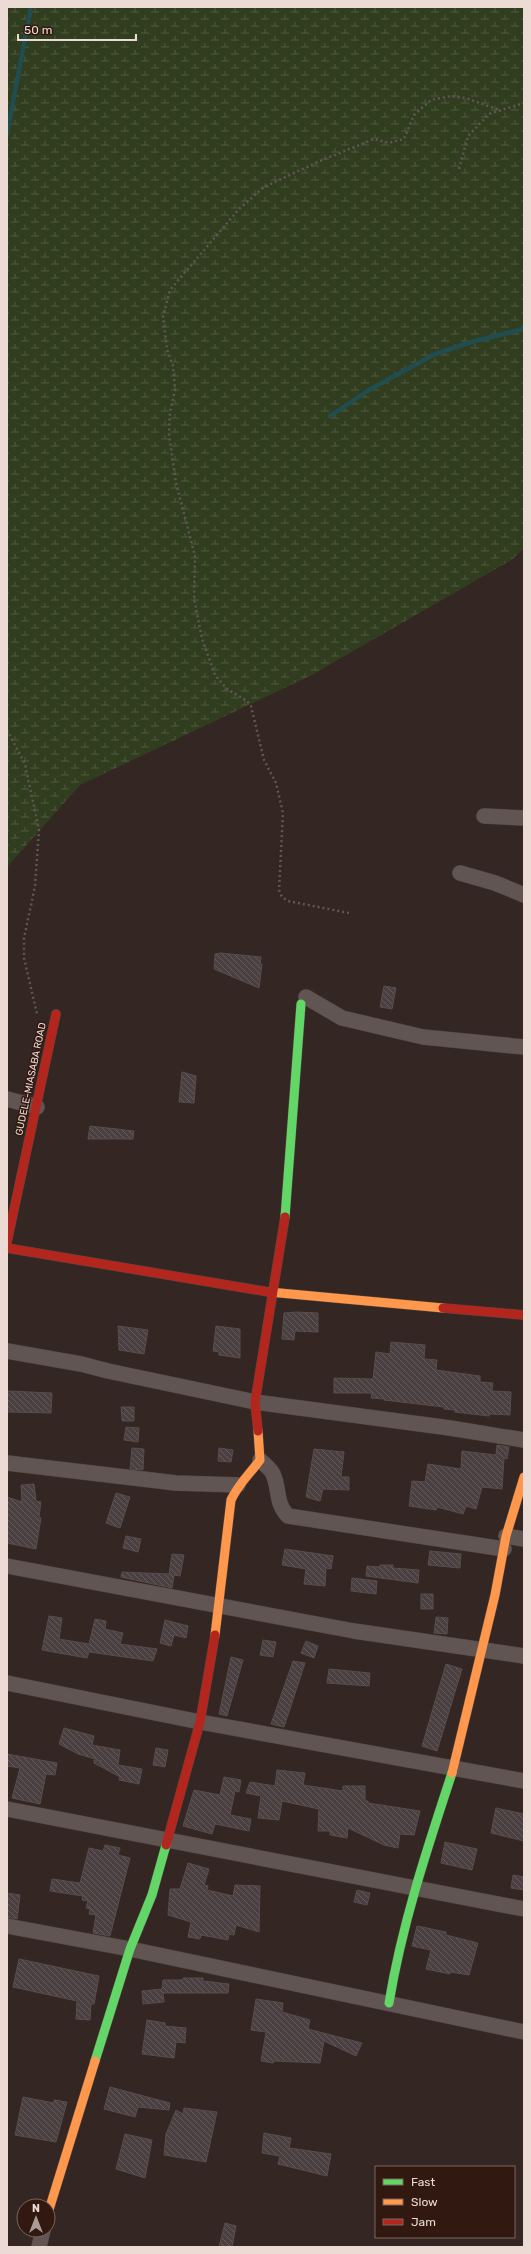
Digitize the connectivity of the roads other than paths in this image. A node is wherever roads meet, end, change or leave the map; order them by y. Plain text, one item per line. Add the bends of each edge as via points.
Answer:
1 (484, 816) dead end
2 (524, 818) edge
3 (460, 873) dead end
4 (524, 895) edge
5 (304, 1000) joint
6 (56, 1014) dead end
7 (524, 1047) edge
8 (7, 1099) edge
9 (37, 1106) junction
10 (7, 1242) edge
11 (7, 1248) edge
12 (272, 1293) junction
13 (524, 1315) edge
14 (7, 1351) edge
15 (255, 1402) junction
16 (524, 1440) edge
17 (260, 1460) junction
18 (7, 1463) edge
19 (524, 1477) edge
20 (238, 1485) junction
21 (524, 1539) edge
22 (505, 1543) junction
23 (7, 1566) edge
24 (220, 1606) junction
25 (483, 1650) junction
26 (524, 1656) edge
27 (7, 1683) edge
28 (200, 1722) junction
29 (454, 1767) junction
30 (524, 1781) edge
31 (7, 1809) edge
32 (167, 1841) junction
33 (414, 1888) junction
34 (524, 1909) edge
35 (7, 1926) edge
36 (130, 1949) junction
37 (389, 2002) junction
38 (524, 2032) edge
39 (53, 2198) edge

1 - 2 street
3 - 4 street
5 - 7 street via 342,1018 423,1037
5 - 12 street via 288,1200
6 - 9 street, GUDELE-MIASABA ROAD
8 - 9 street
9 - 10 street, GUDELE-MIASABA ROAD
11 - 12 street
12 - 13 street
12 - 15 street
14 - 15 street via 81,1364 108,1372
15 - 16 street
15 - 17 street
17 - 20 street via 256,1468
17 - 22 street via 273,1473 278,1502 288,1516
18 - 20 street via 176,1483
19 - 22 street
20 - 24 street via 231,1500
21 - 22 street
22 - 25 street
23 - 24 street
24 - 25 street via 354,1632
24 - 28 street
25 - 26 street
25 - 29 street
27 - 28 street
28 - 29 street
28 - 32 street
29 - 30 street
29 - 33 street
31 - 32 street
32 - 33 street
32 - 36 street via 152,1895
33 - 34 street
33 - 37 street via 397,1955
35 - 36 street
36 - 37 street
36 - 39 street
37 - 38 street

